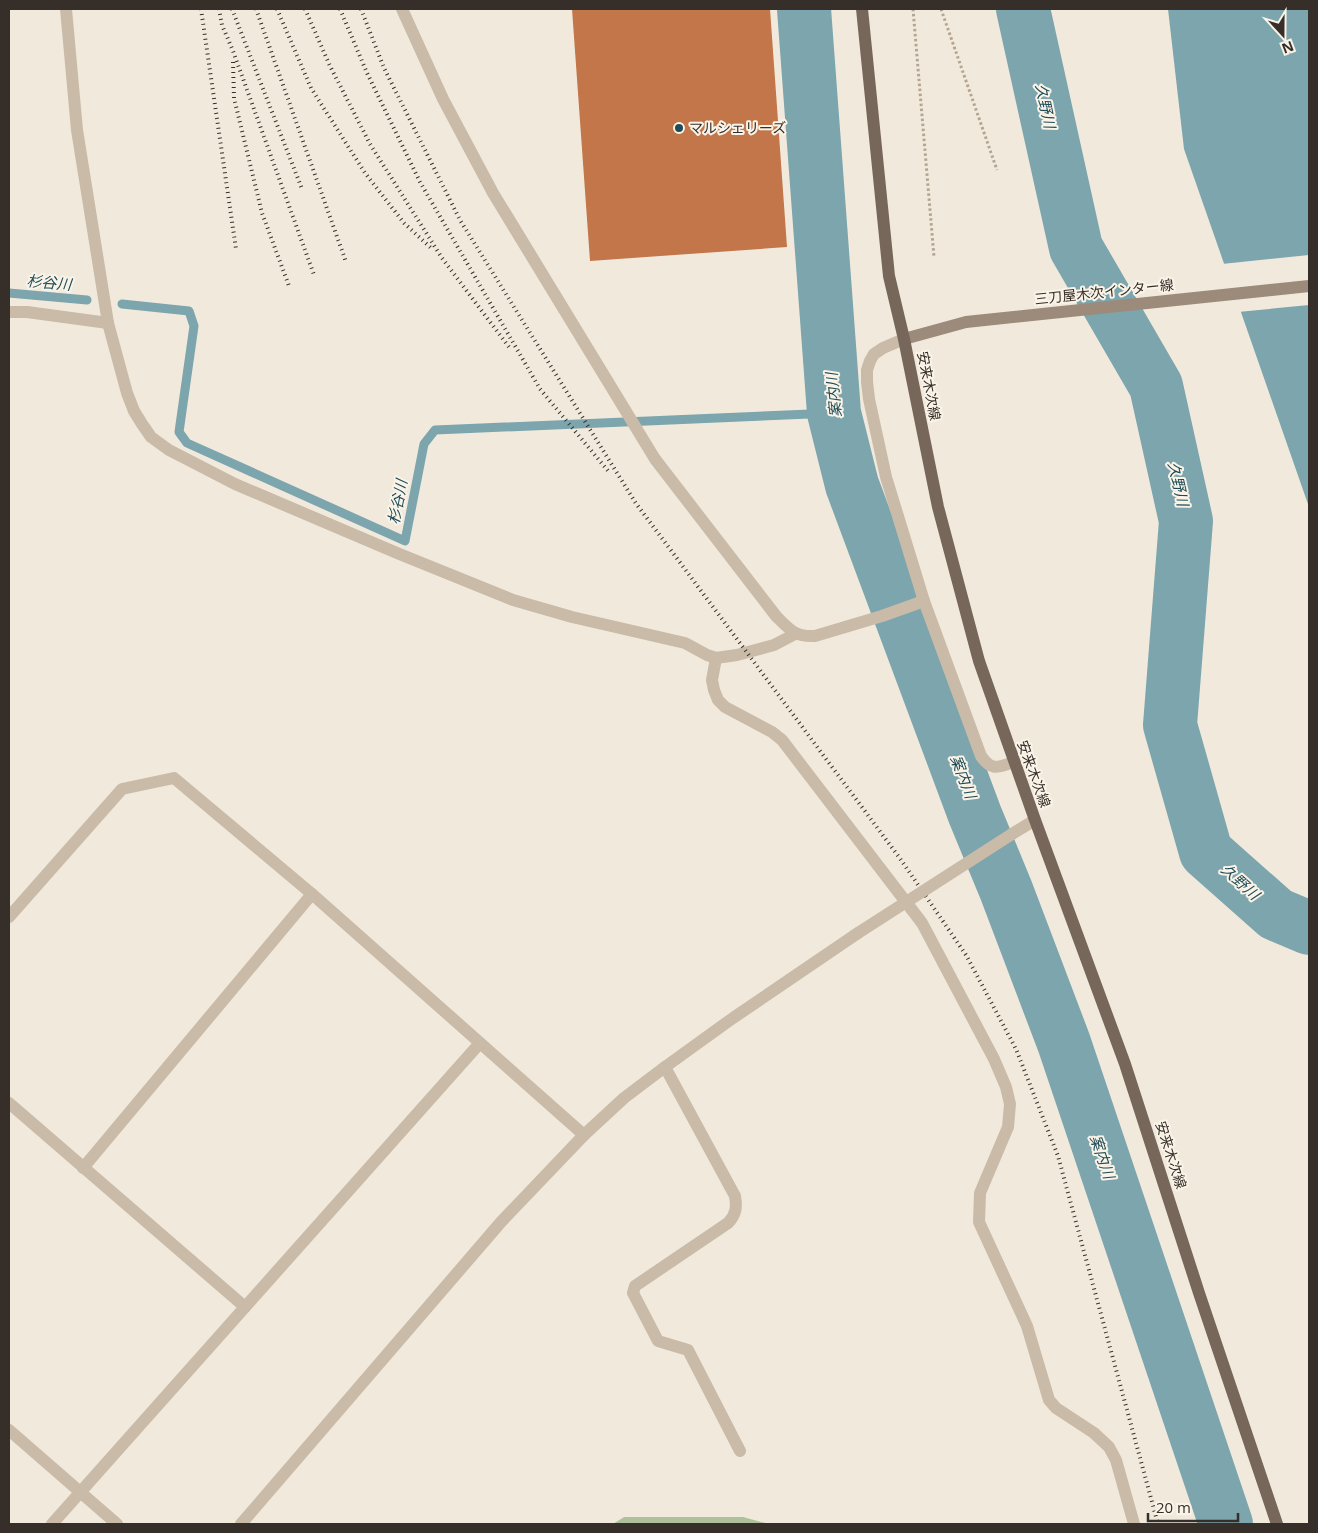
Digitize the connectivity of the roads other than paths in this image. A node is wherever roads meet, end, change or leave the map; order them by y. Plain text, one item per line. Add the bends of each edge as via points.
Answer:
1 (66, 9) edge
2 (402, 9) edge
3 (862, 9) edge
4 (1309, 286) edge
5 (9, 312) edge
6 (108, 323) junction
7 (904, 339) junction
8 (924, 601) junction
9 (795, 634) junction
10 (716, 658) junction
11 (1014, 762) junction
12 (1035, 820) junction
13 (312, 894) junction
14 (9, 917) edge
15 (480, 1043) junction
16 (664, 1067) junction
17 (9, 1103) edge
18 (584, 1134) junction
19 (83, 1168) junction
20 (245, 1307) junction
21 (9, 1430) edge
22 (740, 1451) dead end
23 (80, 1493) junction
24 (52, 1524) edge
25 (117, 1524) edge
26 (241, 1524) edge
27 (1134, 1524) edge
28 (1278, 1524) edge

1 - 6 street via 76,130
2 - 9 street via 443,99 493,192 655,460 776,616
3 - 7 main road, 安来木次線 via 889,276
4 - 7 main road, 三刀屋木次インター線 via 966,322
5 - 6 street
6 - 10 street via 134,411 152,436 169,450 235,484 513,600 685,643
7 - 8 street via 883,348 870,360 868,399 886,477
7 - 11 main road, 安来木次線 via 938,507 979,662
8 - 9 street via 816,636
8 - 11 street via 981,756 997,768
9 - 10 street via 774,645
10 - 27 street via 712,680 718,700 782,740 922,923 994,1059 1006,1087 1010,1116 980,1193 979,1222 1027,1326 1048,1400 1109,1447 1116,1460
11 - 12 main road, 安来木次線
12 - 16 street, bridge via 858,933
12 - 28 main road, 安来木次線 via 1125,1064
13 - 14 street via 174,778 122,789
13 - 15 street
13 - 19 street
15 - 18 street
15 - 20 street
16 - 18 street
16 - 22 street via 735,1196 736,1210 728,1223 635,1286 633,1293 658,1341 688,1350
17 - 19 street
18 - 26 street via 501,1222
19 - 20 street
20 - 23 street
21 - 23 street
23 - 24 street
23 - 25 street

